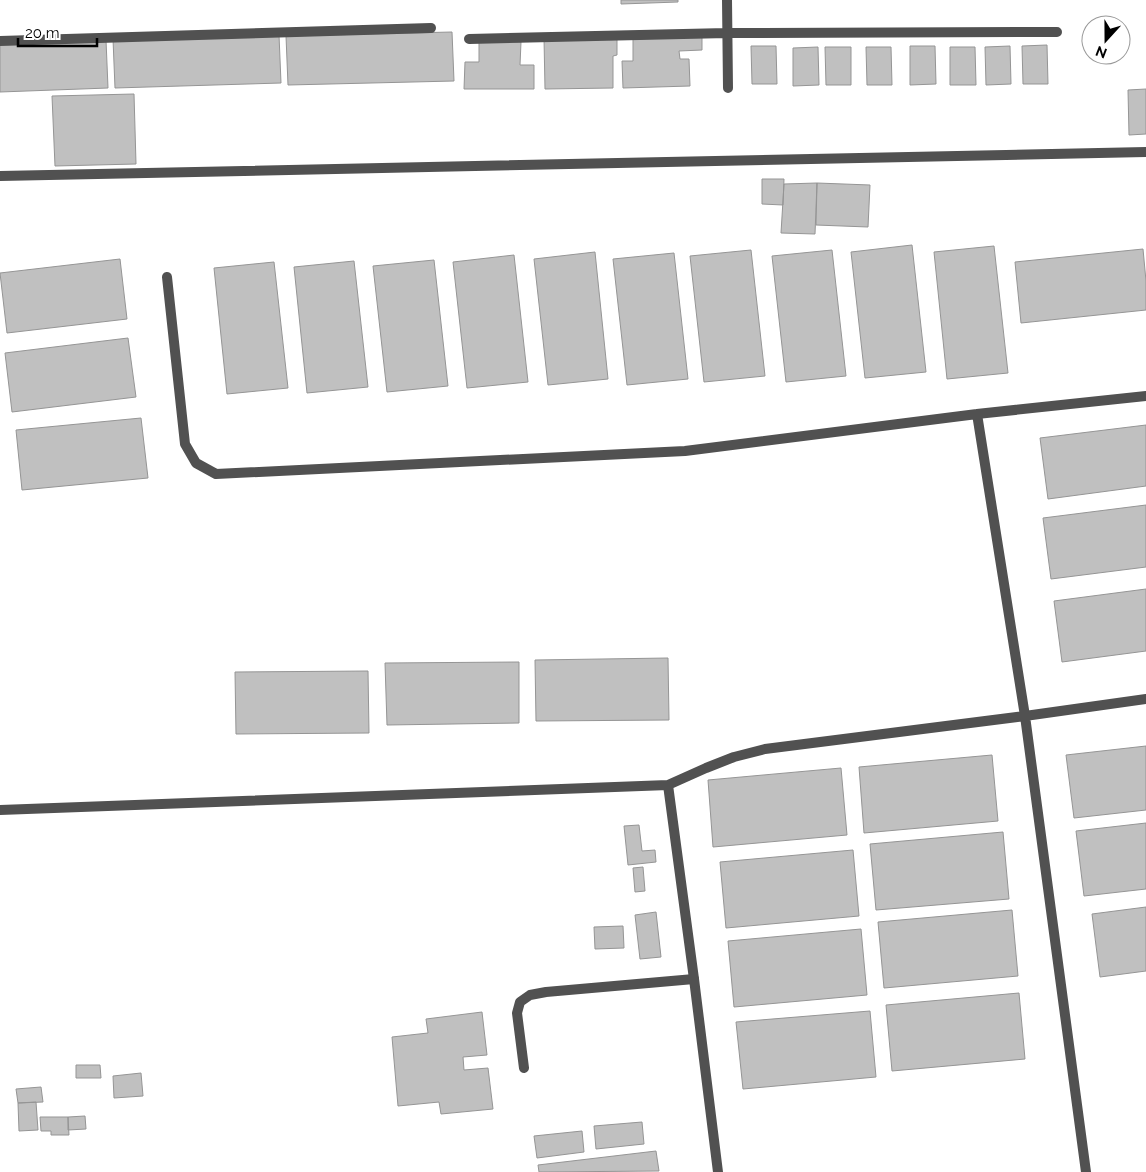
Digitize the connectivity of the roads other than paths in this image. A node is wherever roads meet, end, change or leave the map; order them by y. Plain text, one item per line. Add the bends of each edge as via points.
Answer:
1 (727, 0) edge
2 (431, 28) dead end
3 (1057, 32) dead end
4 (727, 33) junction
5 (469, 38) dead end
6 (0, 40) edge
7 (728, 88) dead end
8 (1146, 152) edge
9 (0, 176) edge
10 (167, 277) dead end
11 (1146, 396) edge
12 (977, 414) junction
13 (1146, 699) edge
14 (1025, 716) junction
15 (668, 785) junction
16 (0, 810) edge
17 (694, 979) junction
18 (524, 1068) dead end
19 (718, 1172) edge
20 (1086, 1172) edge

1 - 4 street
2 - 6 street
3 - 4 street
4 - 5 street
4 - 7 street
8 - 9 street
10 - 12 street via 185,444 196,463 216,474 685,451
11 - 12 street
12 - 14 street
13 - 14 street
14 - 15 street via 765,749 734,757
14 - 20 street
15 - 16 street
15 - 17 street
17 - 18 street via 530,995 520,1002 517,1012
17 - 19 street

